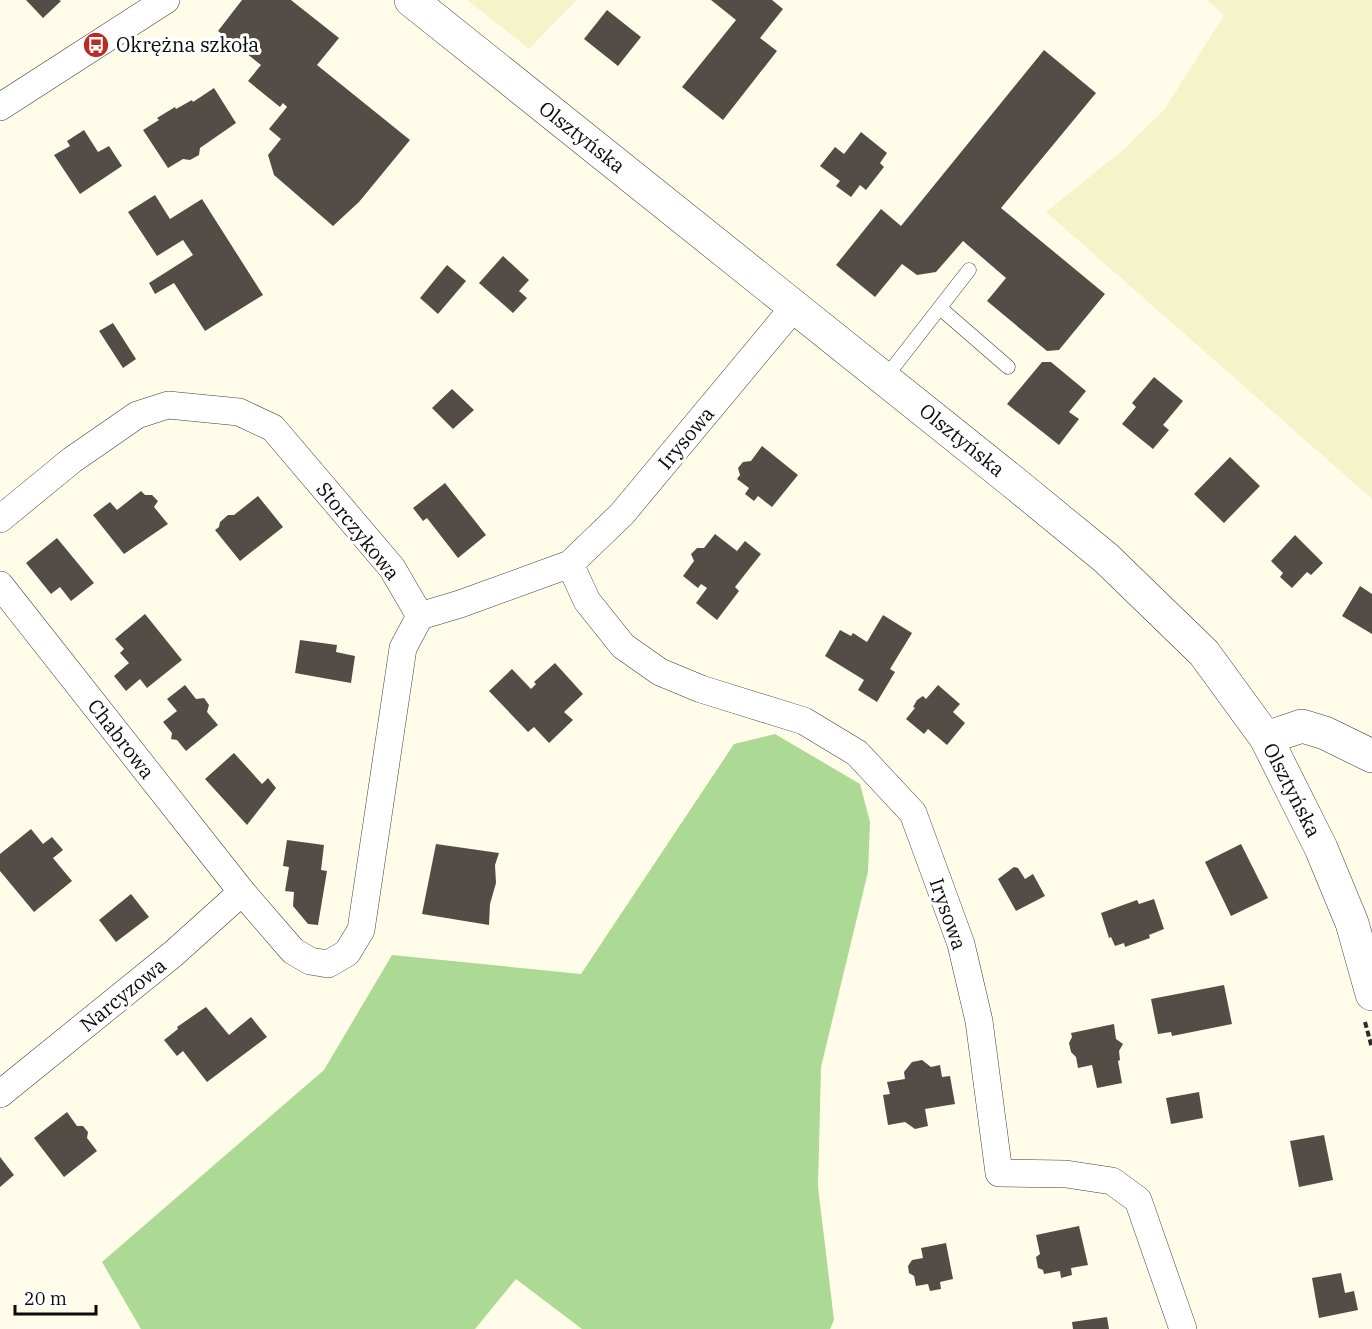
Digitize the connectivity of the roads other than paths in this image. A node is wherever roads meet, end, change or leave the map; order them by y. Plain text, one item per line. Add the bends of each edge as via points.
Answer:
1 (166, 0) edge
2 (411, 0) edge
3 (0, 107) edge
4 (969, 270) dead end
5 (795, 306) junction
6 (940, 308) junction
7 (1008, 367) dead end
8 (885, 378) junction
9 (0, 519) edge
10 (570, 564) junction
11 (0, 585) edge
12 (420, 616) junction
13 (1266, 738) junction
14 (1372, 756) edge
15 (243, 892) junction
16 (1372, 994) edge
17 (0, 1094) edge
18 (1183, 1329) edge

1 - 3 street
2 - 5 street, Olsztyńska
4 - 6 lane
5 - 8 street, Olsztyńska
5 - 10 street, Irysowa via 622,514
6 - 7 lane
6 - 8 lane
8 - 13 street, Olsztyńska via 1139,589 1204,652
9 - 12 street, Storczykowa via 72,460 137,415 168,405 239,412 273,428 392,568
10 - 12 street, Irysowa
10 - 18 street, Irysowa via 587,601 623,646 660,672 701,689 804,721 857,753 913,813 961,944 979,1021 999,1173 1066,1174 1112,1181 1138,1200
11 - 15 street, Chabrowa
12 - 15 street via 403,648 361,930 346,953 328,964 310,961 293,951
13 - 14 street via 1302,726
13 - 16 street, Olsztyńska via 1321,848 1352,923
15 - 17 street, Narcyzowa

